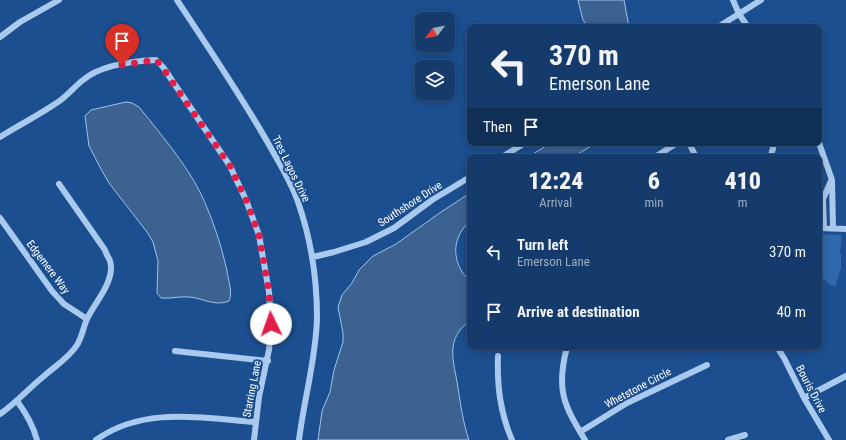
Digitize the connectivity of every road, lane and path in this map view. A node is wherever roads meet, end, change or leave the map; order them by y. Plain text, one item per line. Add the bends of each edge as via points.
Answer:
1 (59, 0) edge
2 (177, 0) edge
3 (733, 0) edge
4 (762, 0) edge
5 (739, 14) junction
6 (723, 24) edge
7 (746, 24) edge
8 (0, 37) edge
9 (0, 137) edge
10 (520, 146) edge
11 (672, 146) edge
12 (820, 146) edge
13 (507, 154) edge
14 (660, 154) edge
15 (467, 179) edge
16 (832, 180) junction
17 (59, 184) dead end
18 (824, 207) junction
19 (833, 207) junction
20 (0, 220) edge
21 (822, 228) edge
22 (833, 228) junction
23 (846, 229) edge
24 (313, 257) junction
25 (87, 319) junction
26 (566, 350) edge
27 (779, 350) edge
28 (174, 351) dead end
29 (498, 356) dead end
30 (268, 361) junction
31 (707, 365) dead end
32 (846, 376) edge
33 (804, 398) junction
34 (17, 401) junction
35 (0, 414) edge
36 (255, 422) junction
37 (580, 432) junction
38 (745, 435) dead end
39 (37, 440) edge
40 (96, 440) edge
41 (254, 440) edge
42 (299, 440) edge
43 (512, 440) edge
44 (584, 440) edge
45 (728, 440) edge
46 (828, 440) edge

1 - 8 street via 20,22
2 - 24 street, Tres Lagos Drive via 280,164 298,201
3 - 5 street
4 - 5 street
5 - 6 street
5 - 7 street
9 - 30 street, Starring Lane via 58,102 96,72 109,67 156,60 230,166 246,200 259,235 269,292 271,324
10 - 13 street
11 - 14 street
12 - 16 street
15 - 24 street, Southshore Drive via 394,228 366,242
16 - 18 street via 824,199
16 - 19 street
17 - 25 street via 110,262 110,274 104,290
18 - 19 street
18 - 21 street
19 - 22 street
20 - 25 street, Edgemere Way via 52,291 64,304
21 - 22 street
22 - 23 street
24 - 42 street, Tres Lagos Drive via 316,340
25 - 34 street via 77,346
26 - 37 street via 561,378 562,393
27 - 33 street, Bouris Drive
28 - 30 street
29 - 43 street via 499,395
30 - 36 street, Starring Lane
31 - 37 street, Whetstone Circle via 627,403
32 - 33 street
33 - 46 street, Bouris Drive
34 - 35 street
34 - 39 street via 27,415
36 - 40 street via 164,416 130,423
36 - 41 street, Starring Lane
37 - 44 street
38 - 45 street

